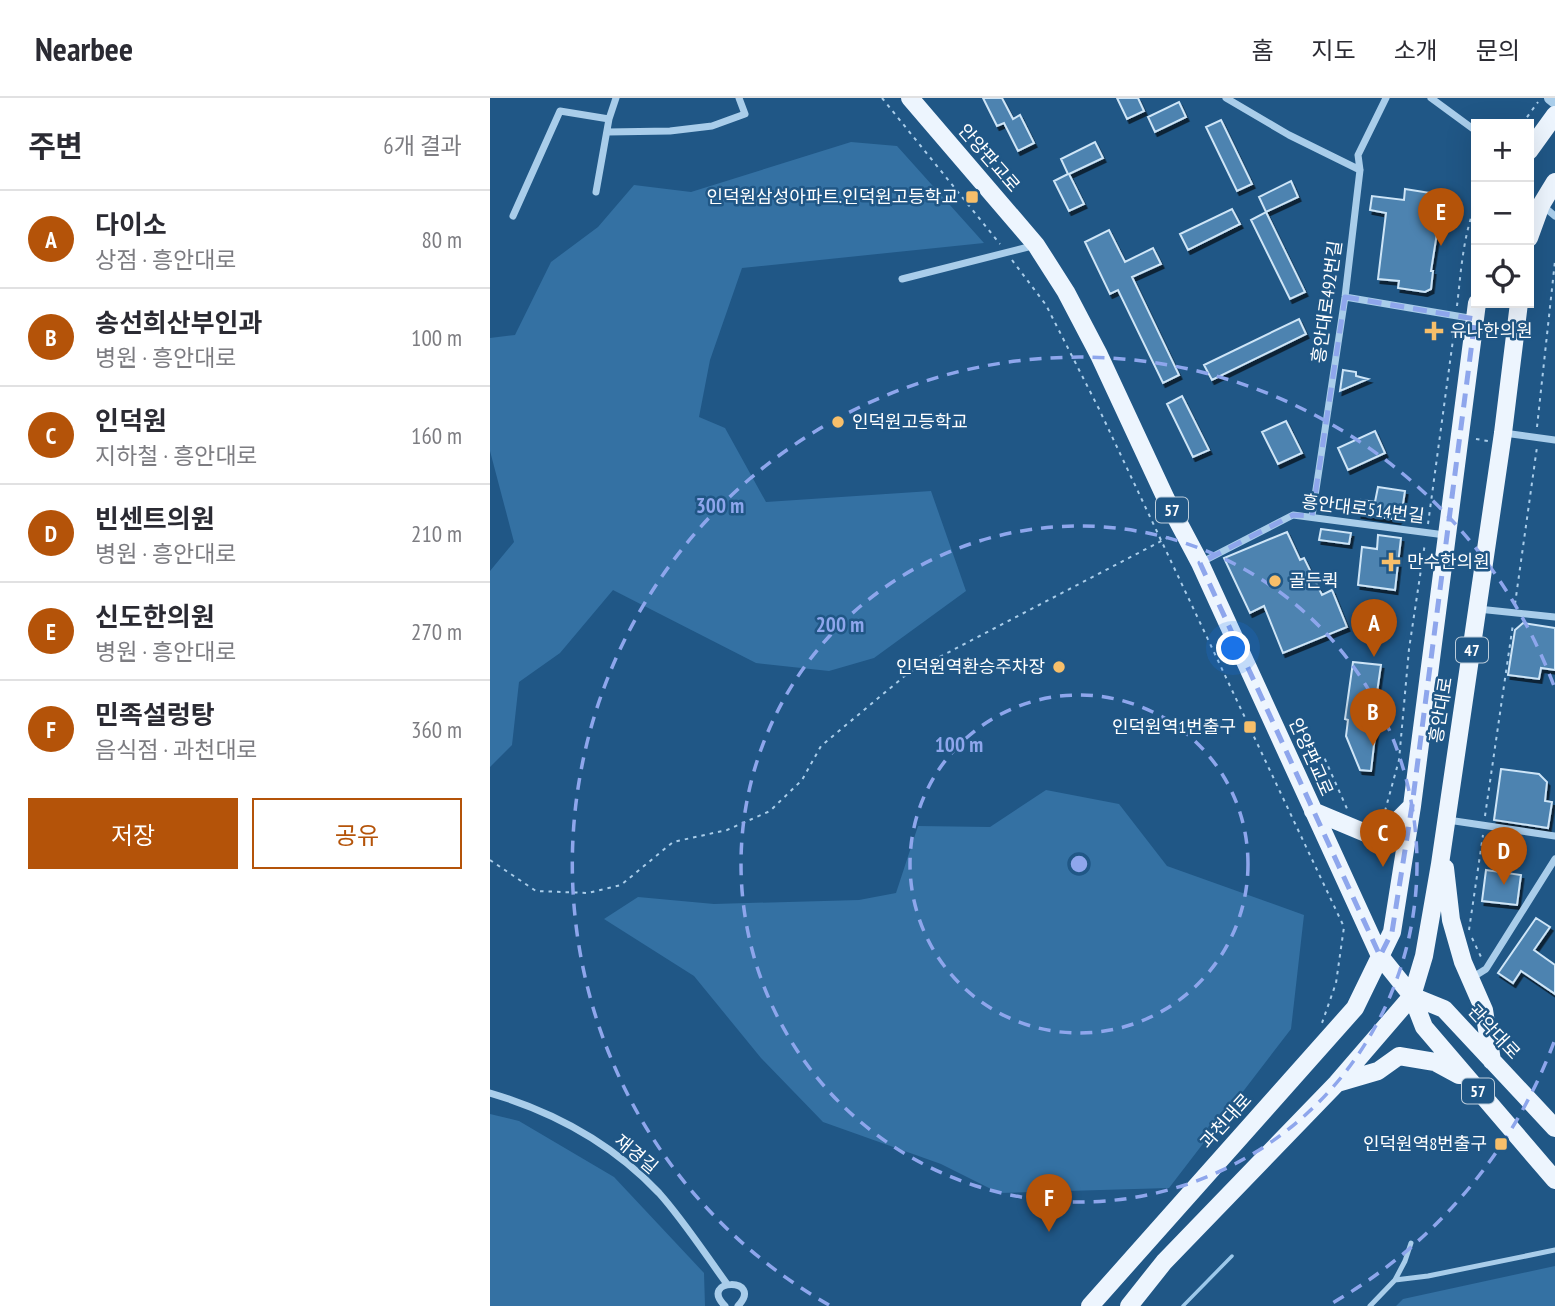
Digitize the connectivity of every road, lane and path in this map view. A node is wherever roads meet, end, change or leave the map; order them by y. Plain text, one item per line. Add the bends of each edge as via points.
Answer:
1 (615, 98) edge
2 (739, 98) edge
3 (882, 98) edge
4 (910, 98) edge
5 (1226, 98) edge
6 (1386, 98) edge
7 (1431, 98) edge
8 (1540, 98) edge
9 (1550, 98) edge
10 (1555, 102) edge
11 (1555, 116) edge
12 (1525, 119) edge
13 (609, 120) junction
14 (1471, 127) edge
15 (608, 132) junction
16 (1534, 144) edge
17 (1360, 170) junction
18 (1555, 182) edge
19 (596, 192) dead end
20 (1548, 210) edge
21 (513, 216) dead end
22 (1471, 217) edge
23 (1534, 231) edge
24 (1036, 245) junction
25 (1007, 252) junction
26 (1555, 261) edge
27 (902, 279) dead end
28 (1345, 297) junction
29 (1518, 308) edge
30 (1476, 311) edge
31 (1456, 316) junction
32 (1503, 433) junction
33 (1537, 438) junction
34 (1555, 440) edge
35 (1312, 516) junction
36 (1183, 530) junction
37 (1427, 532) junction
38 (1449, 535) junction
39 (1161, 541) junction
40 (1200, 563) junction
41 (1478, 609) junction
42 (1514, 613) junction
43 (1555, 617) edge
44 (1294, 771) junction
45 (1412, 806) junction
46 (1313, 811) junction
47 (1385, 813) dead end
48 (1350, 816) dead end
49 (1446, 819) junction
50 (1484, 825) junction
51 (1555, 836) edge
52 (1442, 845) junction
53 (1555, 859) edge
54 (490, 860) edge
55 (1380, 956) junction
56 (1486, 969) junction
57 (1470, 979) junction
58 (1412, 996) junction
59 (1319, 1032) dead end
60 (1492, 1061) junction
61 (1470, 1081) junction
62 (1337, 1083) junction
63 (490, 1093) edge
64 (1555, 1128) edge
65 (1555, 1180) edge
66 (1411, 1243) dead end
67 (1555, 1250) edge
68 (1395, 1280) junction
69 (727, 1284) junction
70 (740, 1305) edge
71 (724, 1306) edge
72 (1090, 1306) edge
73 (1129, 1306) edge
74 (1370, 1306) edge

1 - 13 street
2 - 15 street via 745,114 712,126
3 - 25 path
4 - 24 main road, 안양판교로 / 57
5 - 17 street
6 - 17 street, 흥안대로492번길 via 1358,155
7 - 14 street
8 - 12 path
9 - 10 street
11 - 16 main road
13 - 15 street
13 - 21 street via 560,111
15 - 19 street
17 - 28 street, 흥안대로492번길
18 - 20 main road
20 - 23 main road
22 - 31 path
24 - 25 street
24 - 36 main road, 안양판교로 / 57 via 1099,355
25 - 27 street
25 - 39 path via 1046,305
26 - 33 path
28 - 31 street, 흥안대로
28 - 35 street, 흥안대로492번길
29 - 32 main road, 흥안대로 / 47
30 - 31 street, 흥안대로
30 - 38 main road, 흥안대로 / 47
31 - 37 path
32 - 33 street
32 - 41 main road, 흥안대로 / 47
33 - 34 street
33 - 42 path
35 - 37 street, 흥안대로514번길
35 - 40 street, 흥안대로514번길 via 1293,515
36 - 39 path
36 - 40 main road, 안양판교로 / 57
37 - 38 street, 흥안대로514번길
37 - 47 path via 1409,649 1399,760
38 - 45 main road, 흥안대로 / 47
39 - 54 path via 907,674 821,746 802,779 770,811 727,831 673,842 621,885 588,893 536,891
39 - 59 path via 1344,927 1336,983
40 - 44 main road, 안양판교로 / 57
41 - 42 street
41 - 49 main road, 흥안대로 / 47
42 - 43 street
42 - 50 path
44 - 46 main road, 안양판교로 / 57
44 - 48 path via 1324,757
45 - 46 main road via 1387,831 1368,834
45 - 55 main road, 흥안대로 / 47 via 1392,932
46 - 55 main road, 안양판교로 / 57
49 - 50 street
49 - 52 main road, 흥안대로 / 47
50 - 51 street
50 - 56 path via 1469,931
52 - 57 main road via 1451,920
52 - 58 main road, 흥안대로 / 47 via 1424,956
53 - 56 street
55 - 58 main road, 안양판교로 / 57
55 - 72 main road, 과천대로 / 47 via 1355,1009
56 - 57 street
57 - 60 main road via 1483,1010
58 - 60 main road, 관악대로 / 57 via 1444,1009
58 - 61 main road, 57 via 1424,1027
58 - 62 main road, 47
60 - 64 main road, 관악대로 / 57
61 - 62 main road via 1435,1062 1399,1056 1378,1071
61 - 65 main road, 57
62 - 73 main road, 47 via 1164,1262
63 - 69 street, 재경길 via 572,1126 610,1150 659,1194
66 - 68 lane
67 - 68 lane
68 - 74 lane
69 - 70 street, 재경길 via 741,1288
69 - 71 street via 719,1293

